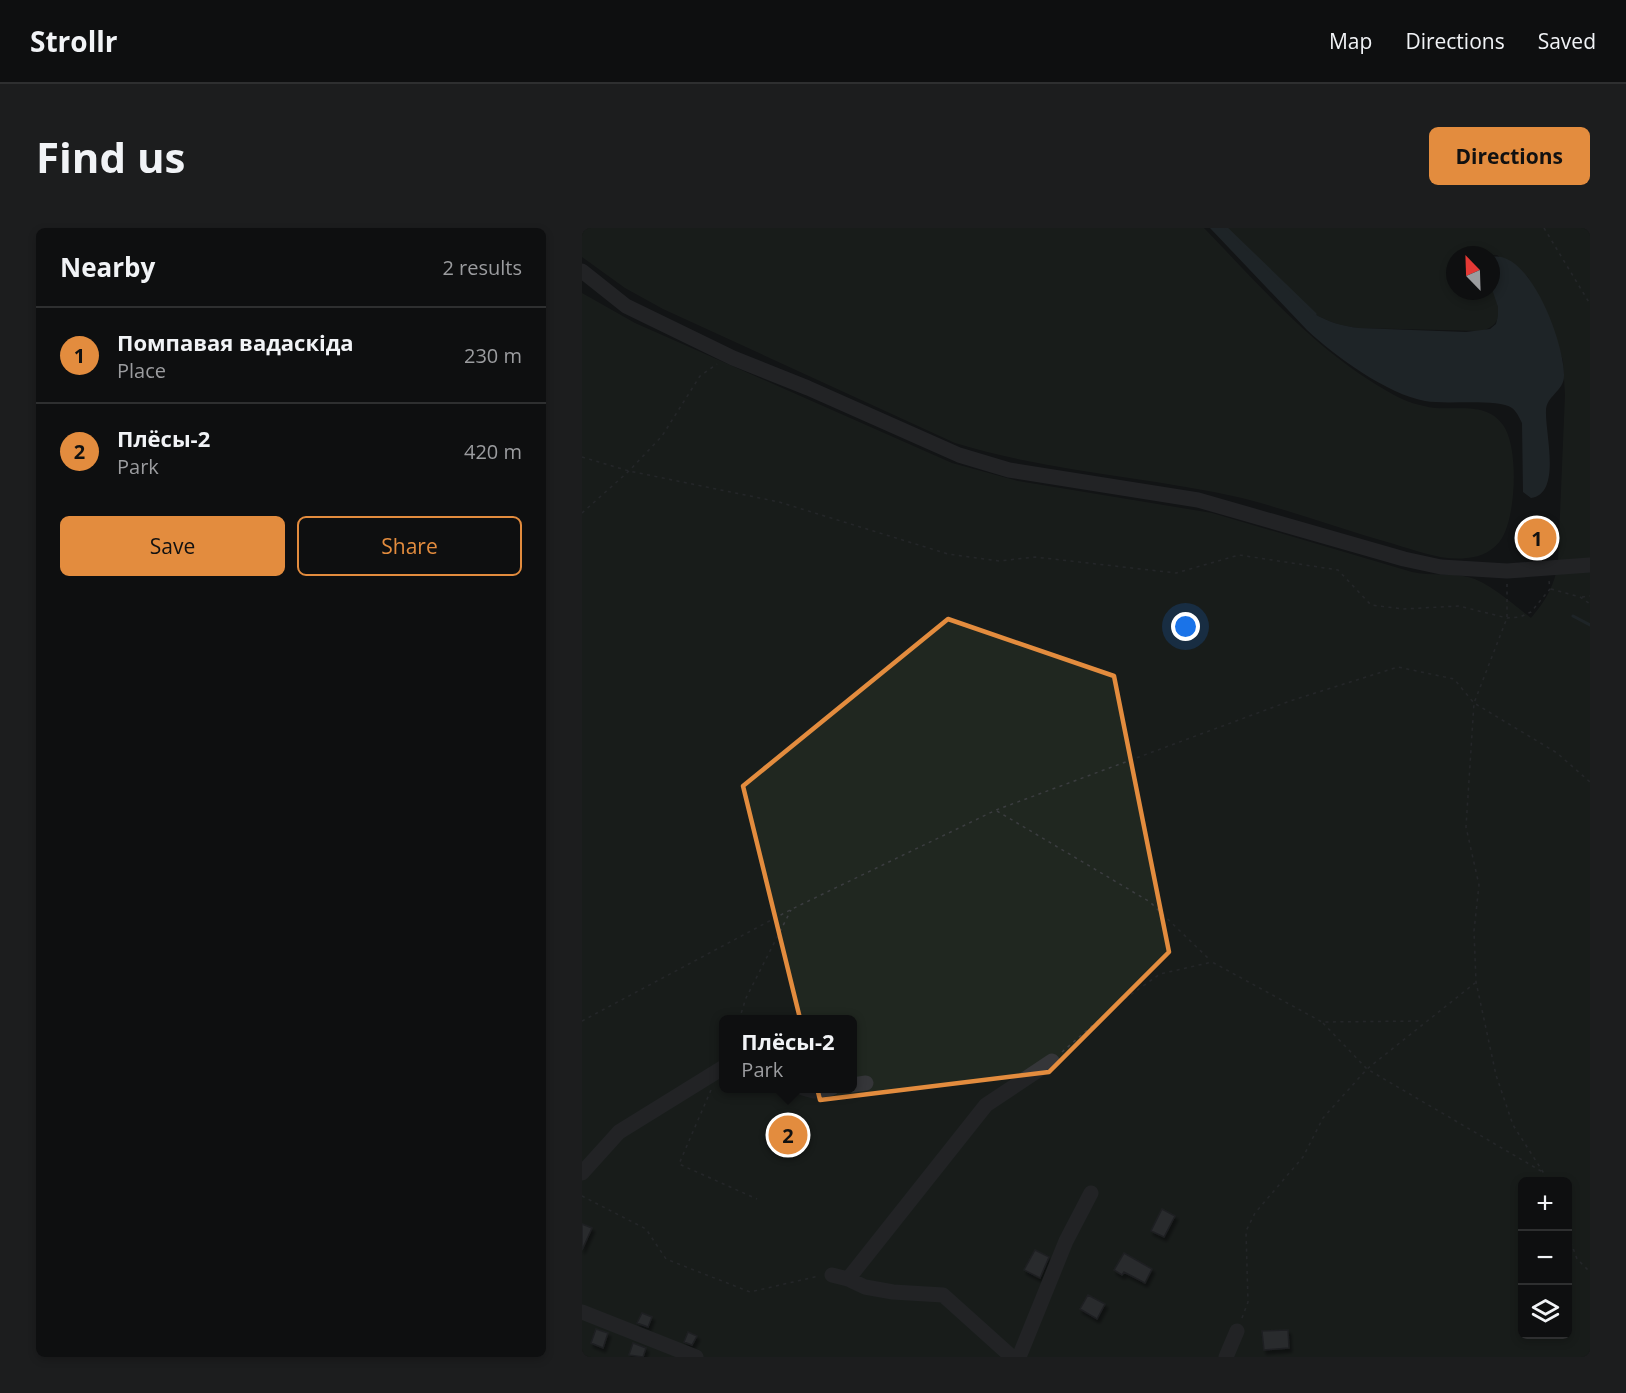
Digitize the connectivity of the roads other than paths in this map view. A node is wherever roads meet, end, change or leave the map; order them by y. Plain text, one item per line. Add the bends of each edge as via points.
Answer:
1 (582, 271) edge
2 (1590, 565) edge
3 (1052, 1061) road end
4 (719, 1070) edge
5 (582, 1173) edge
6 (1091, 1193) dead end
7 (832, 1275) road end
8 (848, 1279) junction
9 (582, 1312) edge
10 (1237, 1331) road end
11 (696, 1357) edge
12 (1012, 1357) edge
13 (1019, 1357) edge
14 (1226, 1357) edge

1 - 2 street via 626,306 733,358 959,455 1009,470 1198,500 1441,567 1507,571
3 - 8 street via 986,1105
4 - 5 street via 619,1132
6 - 13 street via 1066,1240
7 - 8 street
8 - 12 street via 893,1293 943,1295
9 - 11 street
10 - 14 street

